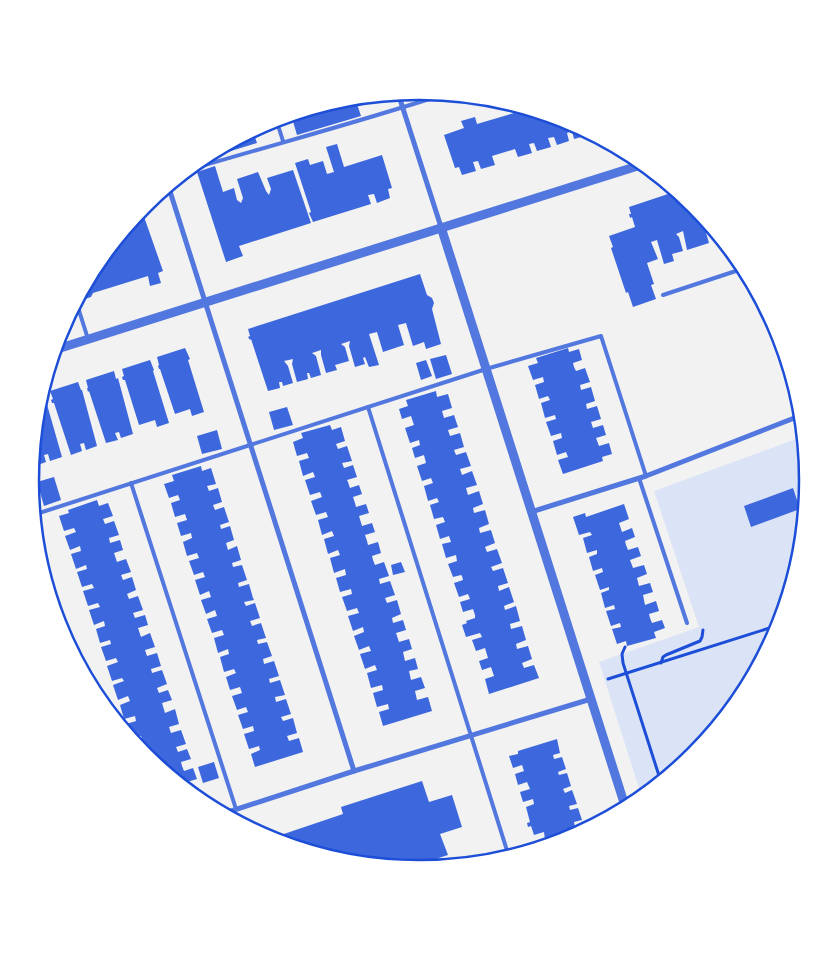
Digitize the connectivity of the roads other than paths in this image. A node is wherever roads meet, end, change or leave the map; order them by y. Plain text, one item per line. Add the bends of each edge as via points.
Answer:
1 (426, 100) edge
2 (401, 101) edge
3 (403, 108) junction
4 (279, 127) edge
5 (283, 141) junction
6 (208, 164) edge
7 (634, 167) edge
8 (170, 192) edge
9 (441, 227) junction
10 (736, 271) edge
11 (663, 295) dead end
12 (206, 302) junction
13 (79, 310) edge
14 (88, 340) junction
15 (63, 347) edge
16 (486, 369) junction
17 (368, 407) junction
18 (794, 418) edge
19 (251, 445) junction
20 (646, 476) junction
21 (639, 478) junction
22 (131, 483) junction
23 (530, 512) junction
24 (41, 513) edge
25 (687, 623) dead end
26 (590, 699) junction
27 (472, 735) junction
28 (354, 771) junction
29 (623, 800) edge
30 (236, 809) junction
31 (232, 811) edge
32 (506, 850) edge

1 - 3 lane
2 - 3 street
3 - 5 lane
3 - 9 street
4 - 5 lane
5 - 6 lane
7 - 9 street
8 - 12 street
9 - 12 street
9 - 16 street
10 - 11 lane
12 - 14 street
12 - 19 street
13 - 14 lane
14 - 15 street
16 - 17 lane
16 - 20 lane via 601,336
16 - 23 street
17 - 19 lane
17 - 27 lane
18 - 20 street
19 - 22 lane
19 - 28 street
20 - 21 street
21 - 23 street
21 - 25 lane
22 - 24 lane
22 - 30 lane
23 - 26 street
26 - 27 street
26 - 29 street
27 - 28 street
27 - 32 lane
28 - 30 street
30 - 31 street

